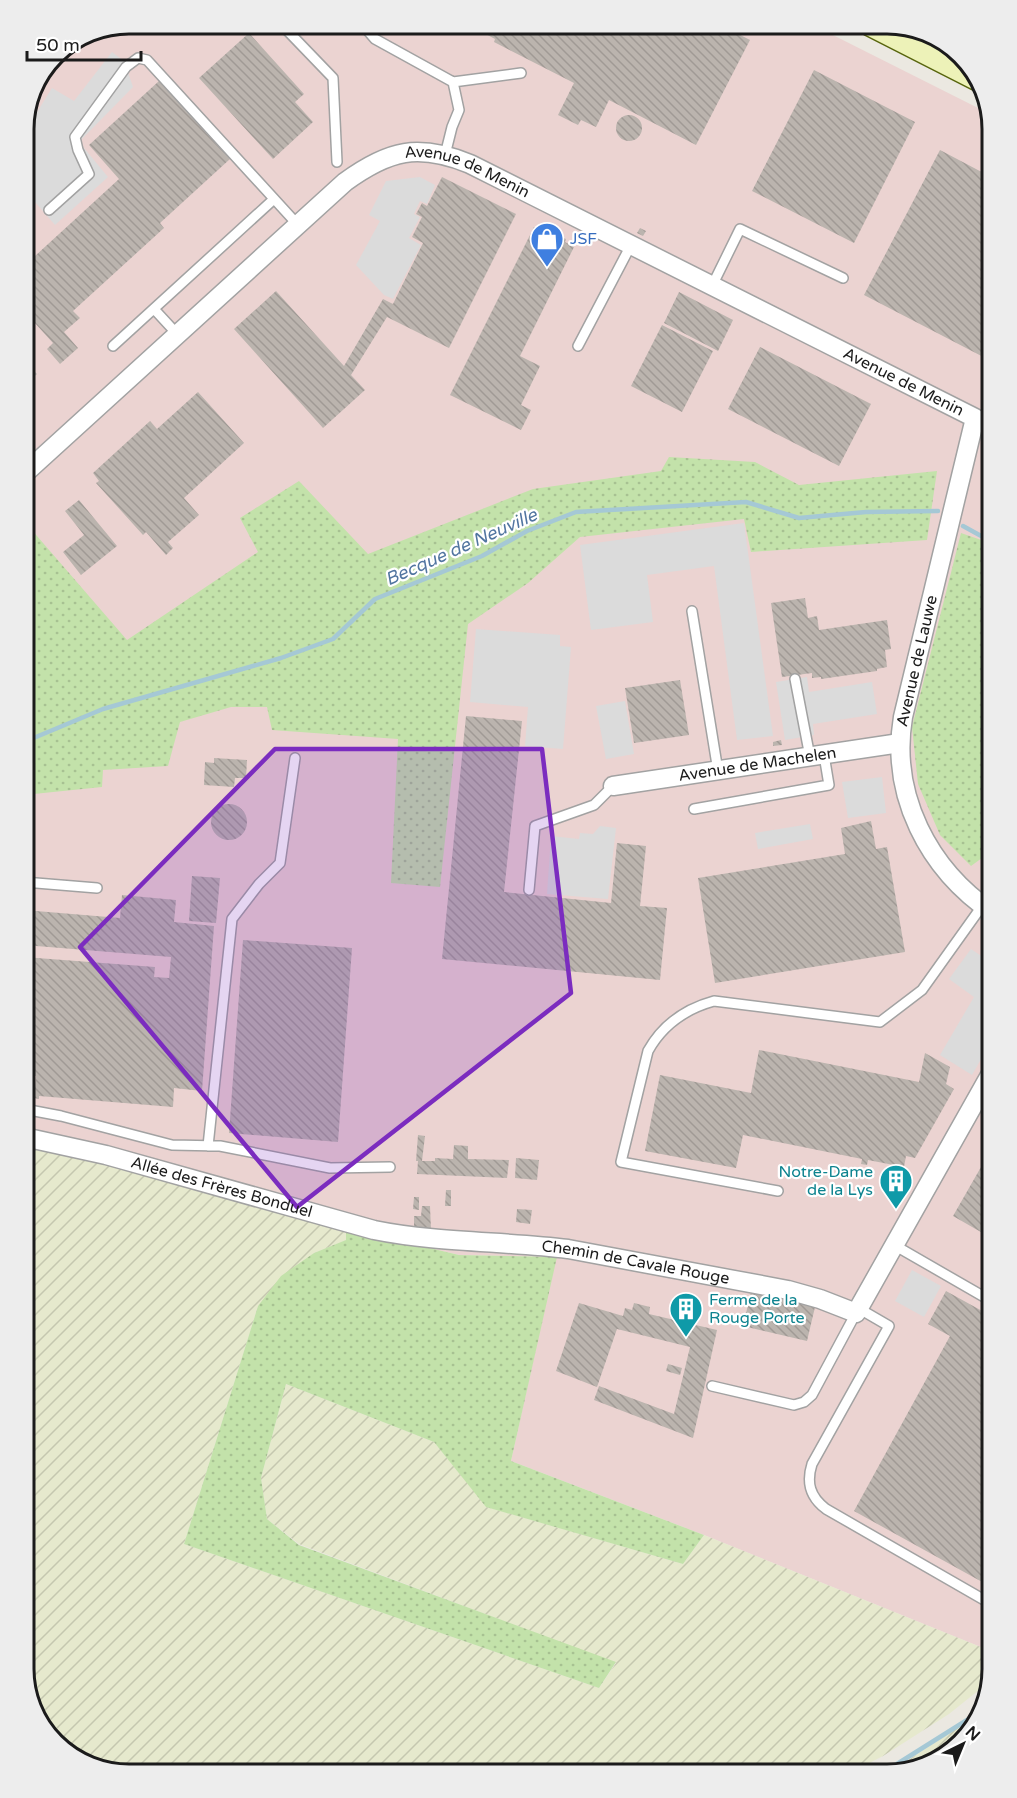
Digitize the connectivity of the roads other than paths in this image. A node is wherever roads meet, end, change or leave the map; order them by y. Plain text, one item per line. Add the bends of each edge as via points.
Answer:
1 (291, 34) edge
2 (371, 34) edge
3 (900, 35) edge
4 (944, 53) edge
5 (521, 73) dead end
6 (453, 82) junction
7 (445, 155) junction
8 (337, 162) dead end
9 (274, 199) junction
10 (49, 210) dead end
11 (298, 225) junction
12 (631, 245) junction
13 (843, 278) dead end
14 (712, 286) junction
15 (154, 309) junction
16 (178, 335) junction
17 (113, 346) dead end
18 (578, 346) dead end
19 (982, 418) edge
20 (982, 426) edge
21 (35, 464) edge
22 (692, 610) dead end
23 (795, 679) dead end
24 (900, 743) junction
25 (817, 756) junction
26 (295, 758) dead end
27 (718, 771) junction
28 (613, 786) joint
29 (694, 809) dead end
30 (35, 883) edge
31 (97, 888) dead end
32 (529, 890) dead end
33 (982, 904) edge
34 (982, 916) edge
35 (982, 1089) edge
36 (34, 1111) edge
37 (34, 1139) edge
38 (208, 1146) junction
39 (390, 1167) dead end
40 (778, 1191) dead end
41 (419, 1238) joint
42 (894, 1245) junction
43 (982, 1296) edge
44 (857, 1311) junction
45 (712, 1386) dead end
46 (982, 1599) edge

1 - 8 lane via 333,78
2 - 6 lane
3 - 4 main road
5 - 6 lane
6 - 7 lane via 459,110
7 - 11 street, Avenue de Menin via 418,152 382,159 345,182
7 - 12 street, Avenue de Menin
9 - 10 lane via 147,60 138,58 126,67 75,137 89,174
9 - 11 lane
9 - 15 lane
11 - 16 street, Avenue de Menin
12 - 14 street, Avenue de Menin
12 - 18 lane
13 - 14 lane via 740,229
14 - 19 street, Avenue de Menin
15 - 16 lane
15 - 17 lane
16 - 21 street, Avenue de Menin
20 - 24 street, Avenue de Lauwe via 903,717
22 - 27 lane
23 - 25 lane
24 - 25 street, Avenue de Machelen
24 - 33 street, Avenue de Lauwe via 904,784 918,829 951,877
25 - 27 street, Avenue de Machelen
25 - 29 lane via 829,785
26 - 38 lane via 280,863 232,919
27 - 28 street, Avenue de Machelen
28 - 32 lane via 594,805 535,825
30 - 31 lane
34 - 40 lane via 922,990 880,1022 714,1001 680,1015 654,1039 621,1162
35 - 42 street
36 - 38 lane via 172,1145
37 - 41 street, Allée des Frères Bonduel via 106,1155 358,1226
38 - 39 lane via 330,1168
41 - 44 street, Chemin de Cavale Rouge via 538,1245 598,1254 788,1290
42 - 43 lane
42 - 44 street
44 - 45 lane via 812,1395 804,1402 794,1405
44 - 46 lane via 889,1326 812,1464 808,1476 811,1493 826,1509

